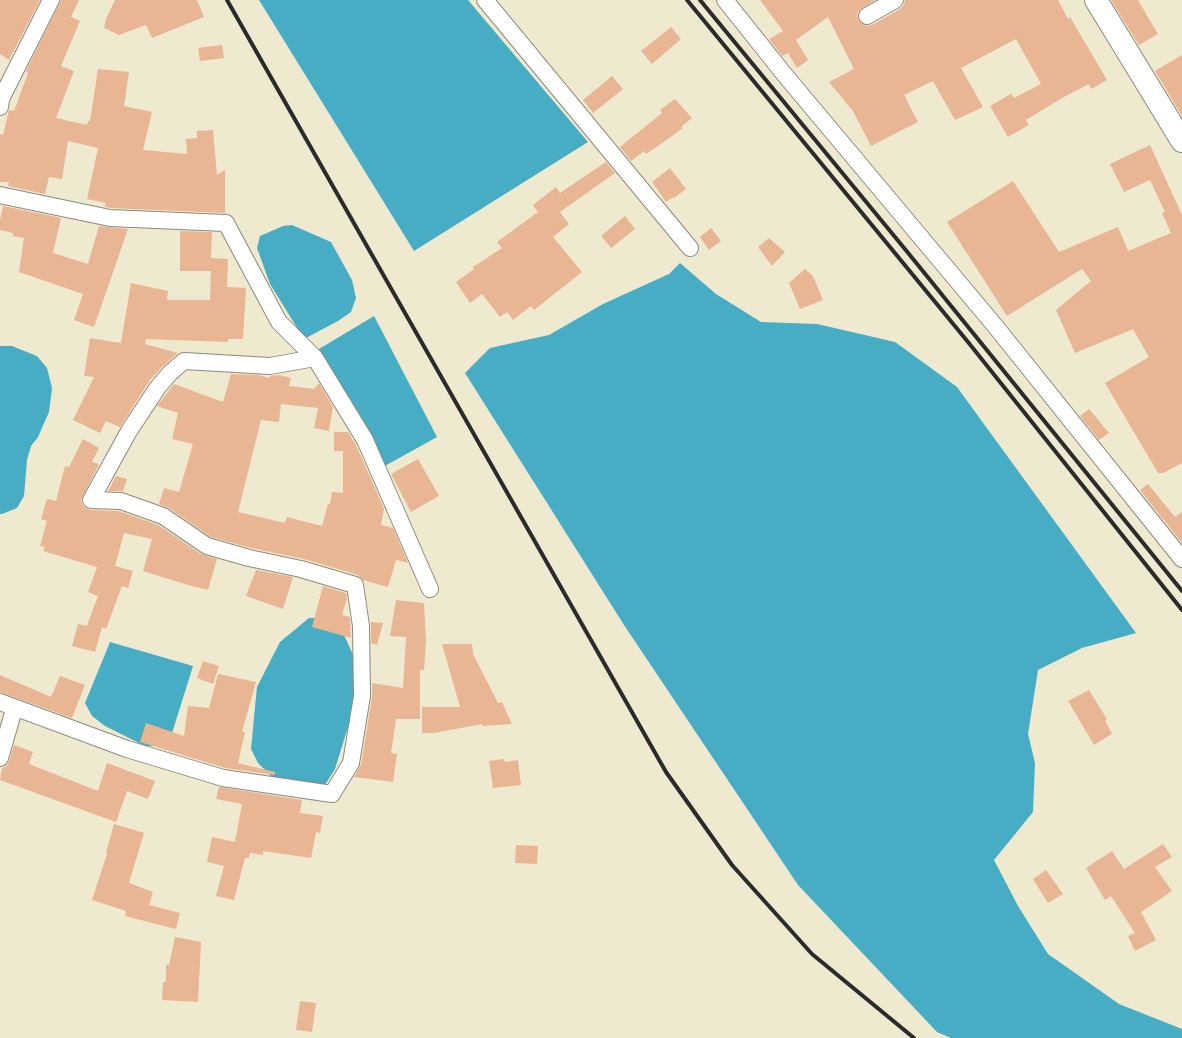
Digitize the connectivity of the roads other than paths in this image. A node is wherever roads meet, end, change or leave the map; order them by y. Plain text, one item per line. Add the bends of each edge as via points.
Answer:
1 (51, 0) edge
2 (485, 0) edge
3 (726, 0) edge
4 (896, 0) edge
5 (1096, 0) edge
6 (867, 16) dead end
7 (5, 78) edge
8 (0, 107) edge
9 (1182, 141) edge
10 (0, 195) edge
11 (690, 248) dead end
12 (314, 358) junction
13 (1182, 559) edge
14 (430, 589) dead end
15 (6, 705) edge
16 (0, 758) edge

1 - 7 street
2 - 11 street
3 - 13 street via 996,327
4 - 6 street
5 - 9 main road
7 - 8 street
10 - 12 street via 110,218 226,223 279,322
12 - 14 street via 365,440
12 - 15 street via 270,366 184,361 170,373 128,431 91,500 121,501 163,516 207,546 355,585 361,626 362,696 351,763 332,794 224,778 127,749
15 - 16 street via 13,713

